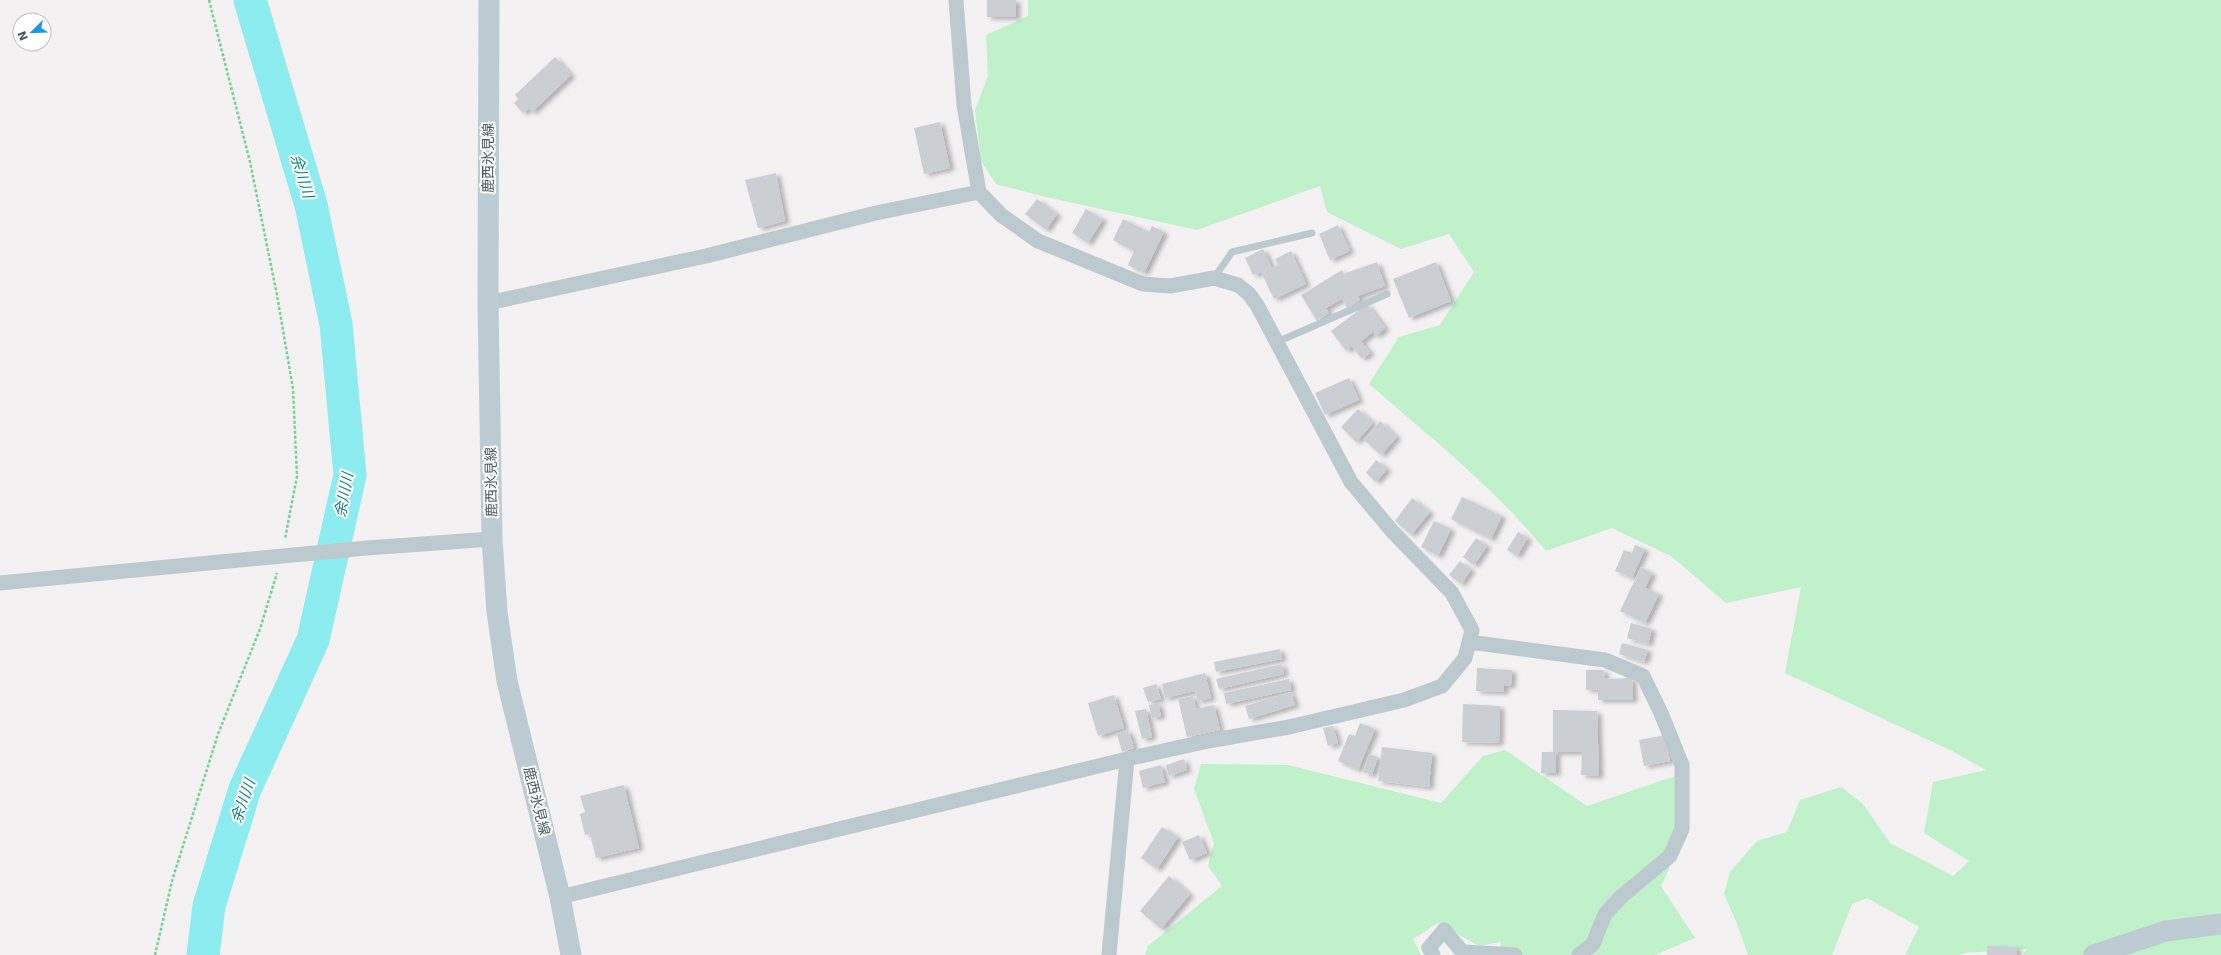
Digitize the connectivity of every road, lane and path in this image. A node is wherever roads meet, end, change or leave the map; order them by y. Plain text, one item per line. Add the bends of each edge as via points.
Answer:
1 (209, 0) edge
2 (489, 0) edge
3 (956, 0) edge
4 (979, 192) junction
5 (1312, 233) dead end
6 (1214, 278) junction
7 (1387, 294) dead end
8 (488, 303) junction
9 (1277, 342) junction
10 (492, 539) junction
11 (281, 558) junction
12 (0, 583) edge
13 (1469, 642) junction
14 (1127, 759) junction
15 (560, 897) junction
16 (2221, 924) edge
17 (1465, 954) edge
18 (155, 955) edge
19 (571, 955) edge
20 (1109, 955) edge
21 (1433, 955) edge
22 (1515, 955) edge
23 (1579, 955) edge
24 (2094, 955) edge

1 - 11 path via 250,162 293,389 297,476
2 - 8 main road, 鹿西氷見線
3 - 4 street via 964,105
4 - 6 street via 1002,215 1038,241 1118,275 1143,284 1170,286
4 - 8 street via 876,213 706,256
5 - 6 lane via 1232,252
6 - 9 street via 1238,285 1249,294 1258,305
7 - 9 lane
8 - 10 main road, 鹿西氷見線
9 - 13 street via 1351,482 1392,531 1452,593 1472,630
10 - 11 street via 367,548
10 - 15 main road, 鹿西氷見線 via 497,612 507,681
11 - 12 street
11 - 18 path via 260,629 218,734 172,881
13 - 14 street via 1465,658 1442,686 1404,700 1289,727
13 - 23 street via 1605,660 1643,676 1682,765 1682,828 1670,856 1622,896 1605,914 1593,944
14 - 15 street
14 - 20 street
15 - 19 main road, 鹿西氷見線
16 - 24 main road via 2166,931
17 - 21 street via 1444,930 1429,948
17 - 22 street

